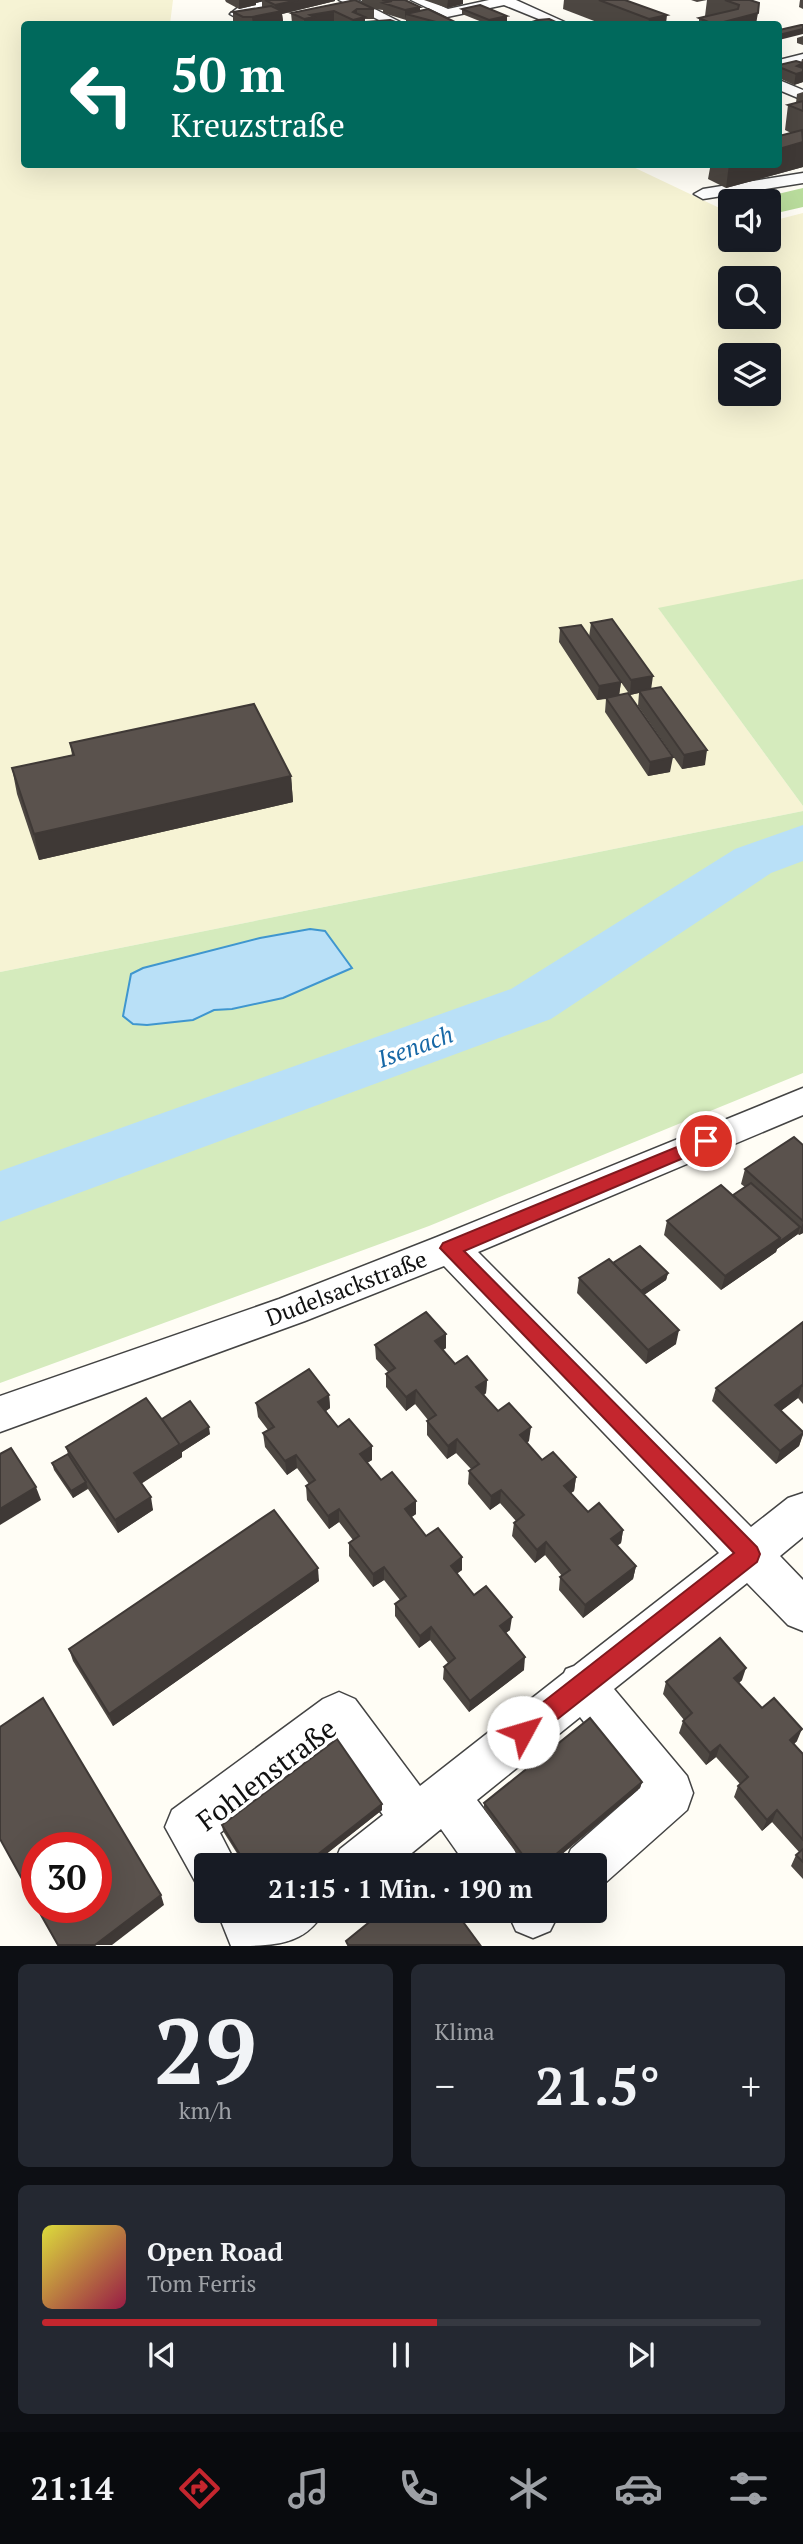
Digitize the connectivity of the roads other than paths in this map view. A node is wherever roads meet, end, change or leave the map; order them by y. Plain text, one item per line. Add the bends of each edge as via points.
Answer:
1 (293, 0) edge
2 (346, 0) edge
3 (418, 0) edge
4 (506, 0) edge
5 (480, 6) junction
6 (447, 13) junction
7 (237, 14) edge
8 (505, 17) edge
9 (391, 21) edge
10 (467, 21) edge
11 (555, 21) edge
12 (803, 58) edge
13 (782, 63) edge
14 (782, 86) edge
15 (803, 95) edge
16 (803, 178) edge
17 (703, 194) dead end
18 (803, 1101) edge
19 (450, 1248) junction
20 (0, 1414) edge
21 (803, 1512) edge
22 (750, 1554) junction
23 (803, 1610) edge
24 (582, 1685) junction
25 (430, 1807) junction
26 (205, 1853) edge
27 (373, 1853) edge
28 (482, 1853) edge
29 (603, 1853) edge
30 (274, 1923) edge
31 (252, 1933) edge

1 - 7 street
2 - 9 street
3 - 6 street
4 - 5 street
4 - 11 street
5 - 6 street
5 - 8 street
6 - 10 street
12 - 13 street
14 - 15 street
16 - 17 street
18 - 19 street, Dudelsackstraße
19 - 20 street, Dudelsackstraße
19 - 22 street
21 - 22 street
22 - 23 street
22 - 24 street
24 - 25 street
24 - 29 street via 670,1793
25 - 26 street, Fohlenstraße via 339,1715 190,1827
25 - 27 street
25 - 28 street, Fohlenstraße
30 - 31 street

